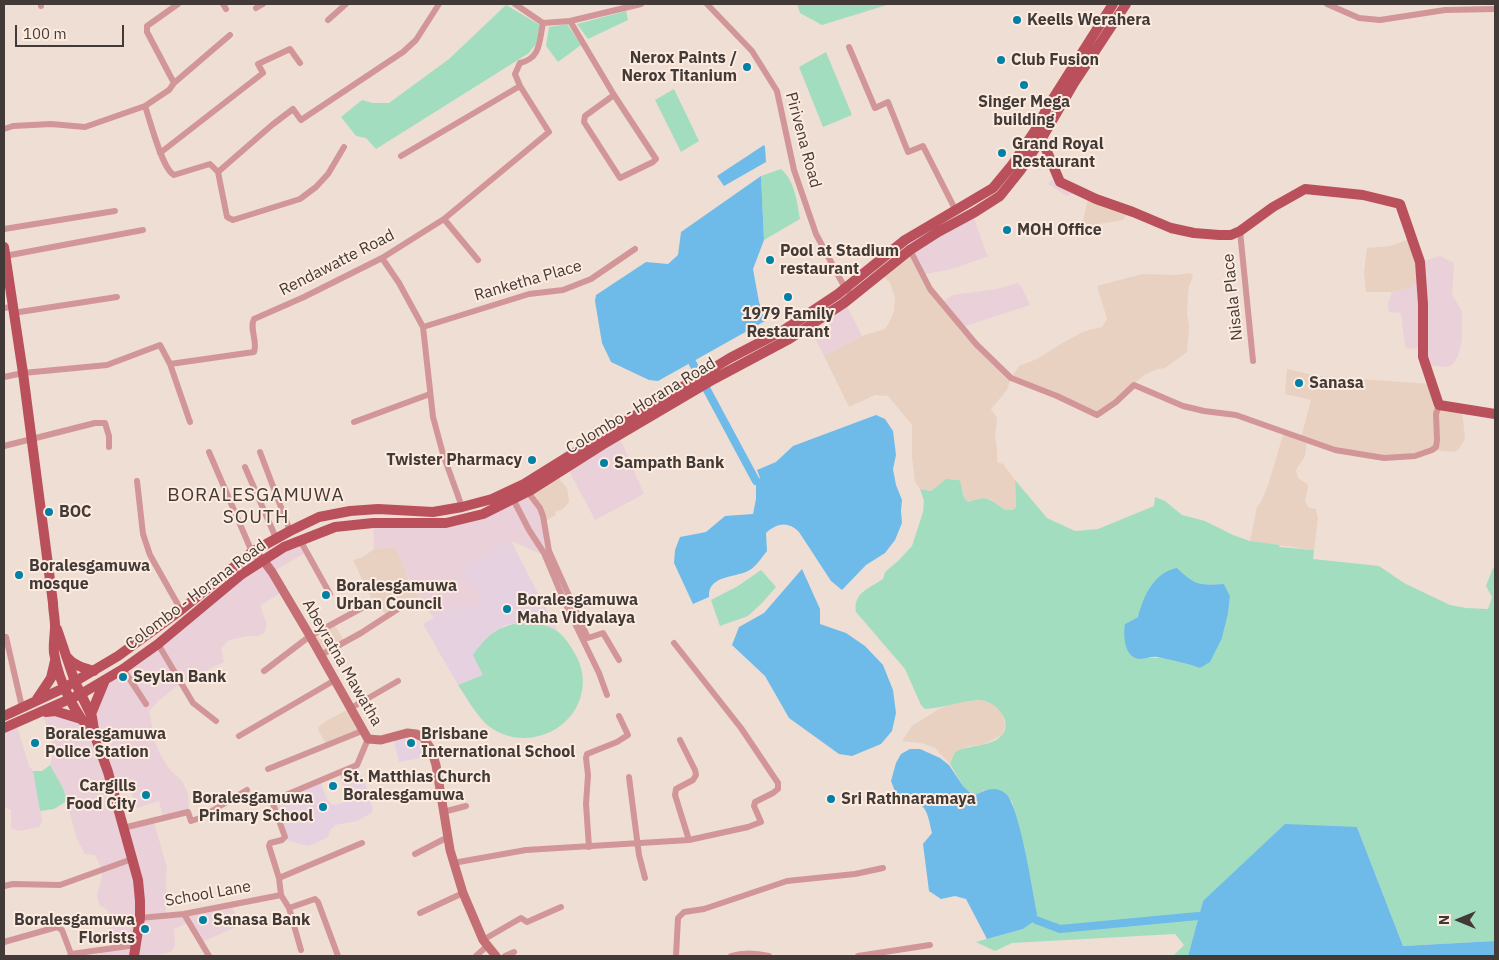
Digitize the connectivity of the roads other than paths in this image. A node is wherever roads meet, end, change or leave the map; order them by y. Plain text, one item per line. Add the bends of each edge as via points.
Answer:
1 (178, 4) edge
2 (263, 4) edge
3 (346, 4) edge
4 (439, 4) edge
5 (515, 4) edge
6 (641, 4) edge
7 (707, 4) edge
8 (1113, 4) edge
9 (1126, 4) edge
10 (1327, 4) edge
11 (256, 8) dead end
12 (1495, 9) edge
13 (328, 20) dead end
14 (570, 20) junction
15 (543, 23) junction
16 (230, 35) dead end
17 (1093, 45) junction
18 (848, 47) dead end
19 (300, 62) dead end
20 (174, 83) junction
21 (520, 86) junction
22 (614, 95) junction
23 (145, 106) junction
24 (4, 129) edge
25 (1036, 129) junction
26 (1042, 138) junction
27 (344, 147) dead end
28 (160, 153) junction
29 (401, 156) dead end
30 (218, 172) junction
31 (115, 211) dead end
32 (956, 211) junction
33 (444, 218) junction
34 (4, 229) edge
35 (143, 230) dead end
36 (1240, 232) junction
37 (908, 245) junction
38 (635, 249) dead end
39 (4, 251) edge
40 (382, 258) junction
41 (478, 260) dead end
42 (845, 288) junction
43 (853, 296) junction
44 (117, 297) dead end
45 (10, 310) edge
46 (423, 327) junction
47 (1253, 361) dead end
48 (170, 364) junction
49 (23, 373) junction
50 (712, 375) junction
51 (4, 377) edge
52 (694, 386) junction
53 (430, 394) junction
54 (1439, 405) junction
55 (1495, 414) edge
56 (190, 422) dead end
57 (354, 422) dead end
58 (31, 440) junction
59 (4, 446) edge
60 (110, 447) dead end
61 (209, 452) dead end
62 (260, 452) dead end
63 (246, 466) dead end
64 (137, 481) dead end
65 (527, 491) junction
66 (513, 499) junction
67 (462, 507) junction
68 (290, 531) junction
69 (276, 538) junction
70 (300, 540) junction
71 (252, 552) junction
72 (263, 560) junction
73 (330, 594) dead end
74 (372, 602) dead end
75 (401, 607) dead end
76 (180, 610) junction
77 (55, 626) junction
78 (310, 636) junction
79 (6, 637) dead end
80 (674, 643) dead end
81 (158, 644) junction
82 (66, 655) junction
83 (321, 655) junction
84 (55, 659) junction
85 (619, 660) dead end
86 (123, 669) junction
87 (264, 670) dead end
88 (94, 671) junction
89 (105, 680) junction
90 (335, 680) junction
91 (398, 681) dead end
92 (75, 682) junction
93 (64, 688) junction
94 (81, 694) junction
95 (607, 695) dead end
96 (36, 700) junction
97 (70, 700) junction
98 (146, 704) dead end
99 (22, 707) junction
100 (351, 708) junction
101 (42, 712) junction
102 (91, 714) junction
103 (4, 716) edge
104 (620, 716) dead end
105 (81, 719) junction
106 (216, 721) dead end
107 (4, 728) edge
108 (365, 735) junction
109 (95, 736) junction
110 (239, 736) dead end
111 (680, 740) dead end
112 (268, 768) dead end
113 (629, 777) dead end
114 (247, 790) dead end
115 (466, 806) dead end
116 (443, 812) junction
117 (123, 828) junction
118 (448, 837) junction
119 (689, 840) junction
120 (638, 842) junction
121 (362, 843) dead end
122 (589, 846) junction
123 (415, 854) dead end
124 (132, 859) junction
125 (453, 863) junction
126 (884, 868) dead end
127 (279, 878) junction
128 (645, 878) dead end
129 (4, 886) edge
130 (462, 893) junction
131 (281, 895) junction
132 (561, 907) dead end
133 (289, 908) junction
134 (420, 913) dead end
135 (184, 914) junction
136 (140, 918) junction
137 (4, 942) edge
138 (485, 943) junction
139 (136, 945) junction
140 (930, 945) dead end
141 (301, 950) dead end
142 (514, 952) dead end
143 (70, 955) edge
144 (887, 955) edge
145 (134, 956) edge
146 (209, 956) edge
147 (338, 956) edge
148 (476, 956) edge
149 (496, 956) edge
150 (505, 956) edge
151 (676, 956) edge
152 (731, 956) edge
153 (769, 956) edge
154 (858, 956) edge

1 - 20 street via 147,26 147,32
2 - 11 street
3 - 13 street
4 - 30 street via 416,40 403,52 301,120 293,109
5 - 15 street
6 - 14 street
7 - 42 street, Pirivena Road via 752,51 777,91 794,170 816,234
8 - 17 main road, Colombo - Horana Road
9 - 17 main road, Colombo - Horana Road
10 - 12 street via 1359,18 1380,20 1445,10
14 - 15 street
14 - 22 street
15 - 21 street via 538,51 530,60 520,63 515,74
16 - 20 street
17 - 25 main road, Colombo - Horana Road via 1047,108
17 - 26 main road, Colombo - Horana Road
18 - 32 street via 875,108 888,102 908,152 923,146
19 - 28 street via 290,49 258,64 263,74
20 - 23 street
21 - 29 street
21 - 33 street, Rendawatte Road via 549,132
22 - 22 street via 656,158 620,178 584,122 585,116
23 - 24 street via 85,127 50,124
23 - 28 street
25 - 26 main road
25 - 32 main road, Colombo - Horana Road via 993,188
26 - 36 main road via 1060,182 1171,228 1220,236
26 - 37 main road, Colombo - Horana Road via 1000,196
27 - 30 street via 328,174 300,199 232,220 227,217
28 - 30 street via 174,175 210,164
31 - 34 street
32 - 37 main road, Colombo - Horana Road via 934,222
33 - 40 street, Rendawatte Road
33 - 41 street
35 - 39 street
36 - 47 street, Nisala Place
36 - 54 main road via 1273,207 1305,189 1363,195 1400,204 1420,262 1423,357
37 - 42 main road, Colombo - Horana Road
37 - 43 main road, Colombo - Horana Road
37 - 54 street via 930,289 976,344 1011,378 1097,415 1134,385 1183,406 1236,415 1335,450 1384,458 1415,456 1436,447
38 - 46 street, Ranketha Place via 591,279 563,290 529,294
39 - 45 main road
40 - 46 street
40 - 48 street, Rendawatte Road via 254,319 254,352
42 - 43 street, Pirivena Road
42 - 50 main road, Colombo - Horana Road via 784,330 730,358
43 - 50 main road, Colombo - Horana Road via 790,339
44 - 45 street
45 - 49 main road
46 - 53 street
48 - 49 street via 160,345 107,365
48 - 56 street
49 - 51 street
49 - 58 main road
50 - 52 main road, Colombo - Horana Road
52 - 65 main road, Colombo - Horana Road
52 - 67 main road, Colombo - Horana Road via 598,438 524,484 492,499
53 - 57 street
53 - 67 street via 432,417
54 - 55 main road
58 - 59 street
58 - 60 street via 95,422 104,423 110,436
58 - 77 main road
61 - 71 street
62 - 68 street
63 - 69 street
64 - 76 street via 143,534 150,556
65 - 66 main road, Colombo - Horana Road
65 - 85 street via 540,508 549,551 588,638 603,633
66 - 70 main road, Colombo - Horana Road via 483,514 456,522 335,527
66 - 95 street via 544,553
67 - 68 main road, Colombo - Horana Road via 433,512 350,511 319,517
68 - 69 main road, Colombo - Horana Road
69 - 71 main road, Colombo - Horana Road
70 - 72 main road, Colombo - Horana Road
70 - 73 street
71 - 72 street
71 - 76 main road, Colombo - Horana Road
72 - 78 street, Abeyratna Mawatha
72 - 81 main road, Colombo - Horana Road
74 - 78 street
75 - 83 street
76 - 88 main road, Colombo - Horana Road
77 - 82 main road
77 - 84 main road
78 - 83 street, Abeyratna Mawatha
78 - 87 street
79 - 99 street
80 - 119 street via 741,728 778,783 778,789 755,802 761,822 748,828
81 - 86 main road, Colombo - Horana Road
81 - 106 street via 193,703
82 - 88 main road via 78,666
82 - 92 main road
83 - 90 street, Abeyratna Mawatha
84 - 93 main road
84 - 96 main road via 51,678
86 - 89 main road, Colombo - Horana Road
86 - 98 street
88 - 92 main road, Colombo - Horana Road
89 - 94 main road, Colombo - Horana Road
89 - 102 main road
90 - 100 street, Abeyratna Mawatha
90 - 110 street
91 - 100 street
92 - 93 main road, Colombo - Horana Road
92 - 94 main road
93 - 96 main road, Colombo - Horana Road
93 - 97 main road
94 - 97 main road, Colombo - Horana Road
94 - 102 main road
96 - 99 main road, Colombo - Horana Road
97 - 101 main road, Colombo - Horana Road
97 - 105 main road
99 - 103 main road, Colombo - Horana Road
100 - 108 street, Abeyratna Mawatha
101 - 105 main road via 55,711
101 - 107 main road, Colombo - Horana Road
102 - 109 main road
104 - 122 street via 628,735 587,754 586,758
105 - 109 main road
108 - 112 street
108 - 116 street, Abeyratna Mawatha via 380,740 408,733 423,737 436,765
108 - 127 street via 357,765 275,800 273,804 285,837 268,846
109 - 117 main road
111 - 119 street via 696,775 676,789 675,795
113 - 120 street
114 - 117 street via 200,818 191,820 188,812
115 - 116 street
116 - 118 street, Abeyratna Mawatha
117 - 124 main road
118 - 123 street
118 - 125 street, Abeyratna Mawatha
119 - 120 street
120 - 122 street
120 - 128 street
121 - 127 street
122 - 125 street via 526,850
124 - 129 street via 60,885
124 - 136 main road via 138,880
125 - 130 street, Abeyratna Mawatha
126 - 151 street via 786,881 704,909 684,912 678,918
127 - 131 street
130 - 134 street
130 - 138 street, Abeyratna Mawatha
131 - 133 street
131 - 135 street, School Lane
132 - 138 street via 527,922 521,918
133 - 141 street
133 - 147 street via 315,900 318,902
135 - 136 street, School Lane
135 - 146 street
136 - 139 main road
137 - 143 street via 56,927 62,930
138 - 148 street
138 - 149 street, Abeyratna Mawatha
139 - 143 street
139 - 145 main road
140 - 144 street
142 - 150 street
144 - 154 street
152 - 153 street via 757,953

